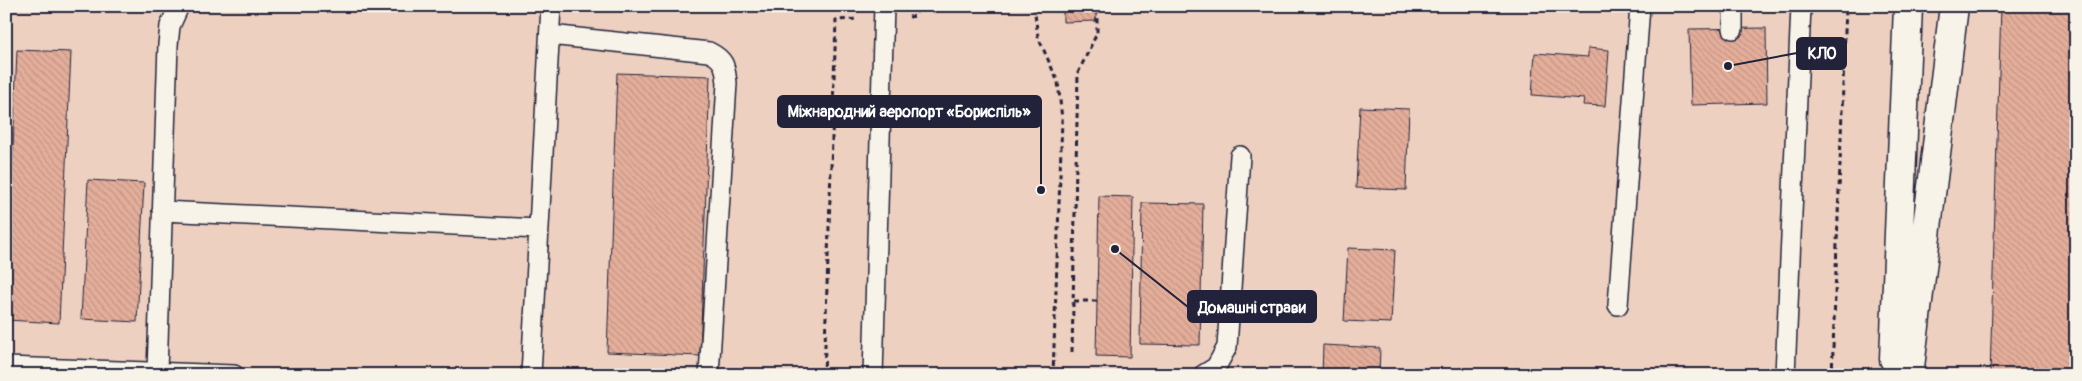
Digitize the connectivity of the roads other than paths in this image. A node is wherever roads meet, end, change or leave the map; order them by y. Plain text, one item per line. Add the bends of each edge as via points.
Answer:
1 (178, 6) edge
2 (551, 6) edge
3 (884, 6) edge
4 (1640, 6) edge
5 (1733, 6) edge
6 (1801, 6) edge
7 (1908, 6) edge
8 (1954, 6) edge
9 (1733, 29) dead end
10 (550, 35) junction
11 (1240, 156) dead end
12 (162, 211) junction
13 (539, 228) junction
14 (1618, 305) dead end
15 (6, 367) edge
16 (157, 372) junction
17 (234, 375) edge
18 (531, 375) edge
19 (708, 375) edge
20 (873, 375) edge
21 (1202, 375) edge
22 (1785, 375) edge
23 (1893, 375) edge
24 (1909, 375) edge

1 - 12 lane via 170,26 168,45
2 - 10 lane
3 - 20 lane
4 - 14 lane
5 - 9 lane
6 - 22 lane
7 - 23 highway
8 - 24 highway
10 - 13 lane
10 - 19 lane via 709,52 721,58 727,84
11 - 21 lane via 1228,347 1216,368
12 - 13 lane
12 - 16 lane
13 - 18 lane
15 - 16 lane
16 - 17 lane

